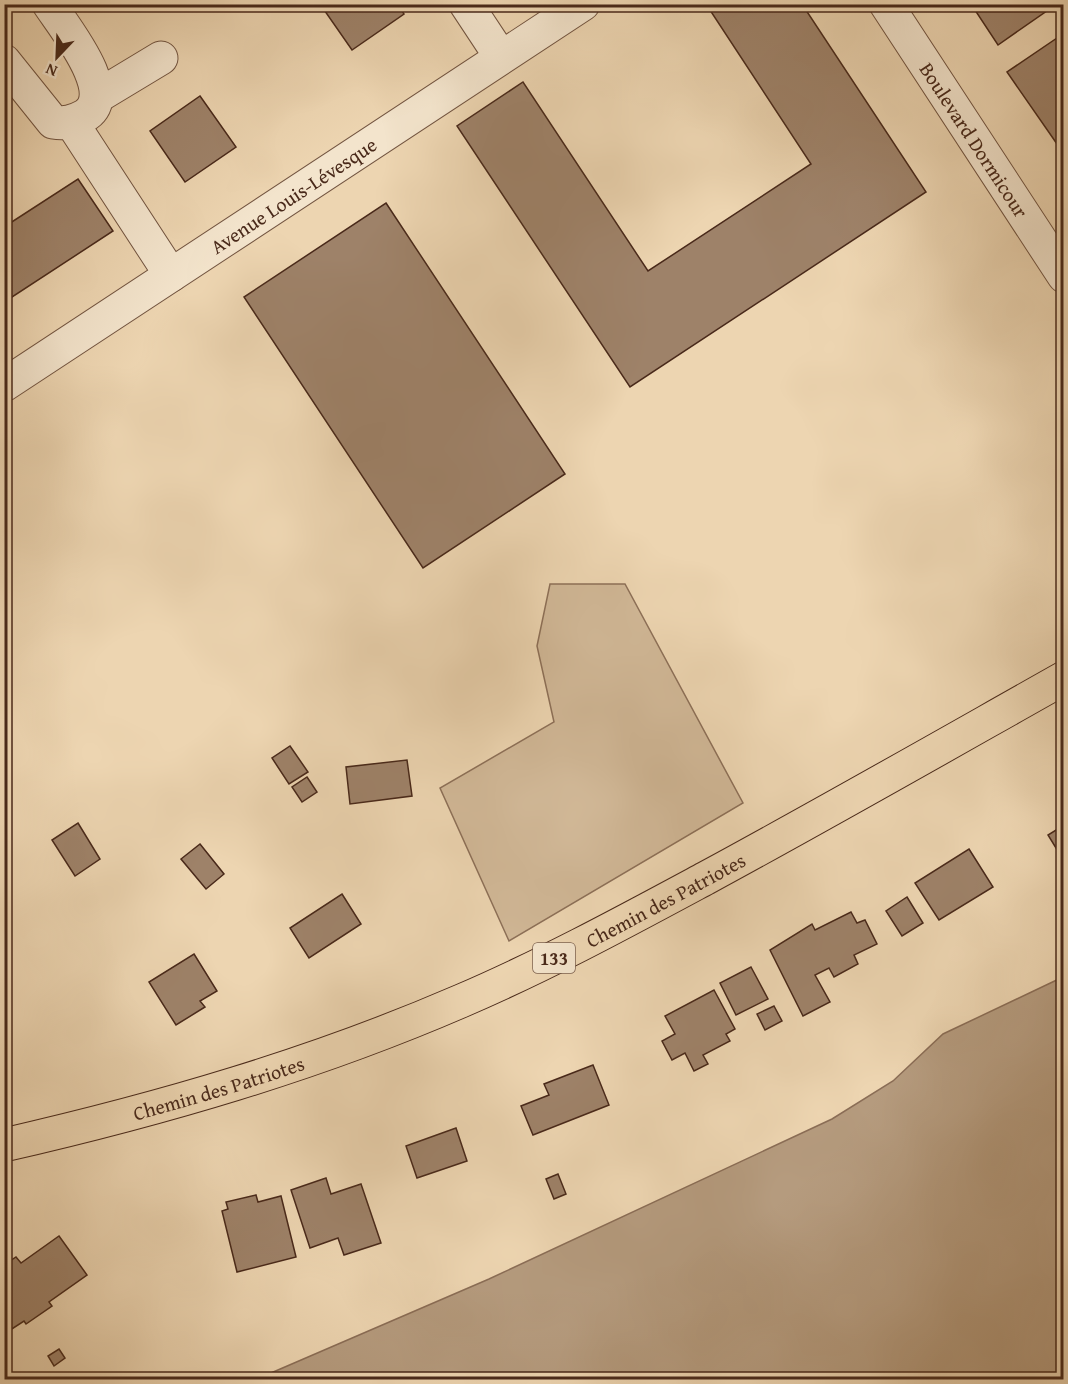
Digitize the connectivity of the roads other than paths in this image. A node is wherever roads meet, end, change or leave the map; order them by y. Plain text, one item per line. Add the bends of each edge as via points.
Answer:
1 (49, 4) edge
2 (466, 4) edge
3 (583, 4) edge
4 (886, 4) edge
5 (501, 57) junction
6 (161, 58) dead end
7 (4, 62) edge
8 (98, 96) junction
9 (72, 123) junction
10 (171, 275) junction
11 (1064, 276) edge
12 (4, 385) edge
13 (1064, 678) edge
14 (4, 1145) edge

1 - 8 street via 94,78
2 - 5 street
3 - 5 street, Avenue Louis-Lévesque
4 - 11 street, Boulevard Dormicour
5 - 10 street, Avenue Louis-Lévesque
6 - 8 street
7 - 9 street via 53,122
8 - 9 street via 90,113
9 - 10 street
10 - 12 street, Avenue Louis-Lévesque
13 - 14 main road, Chemin des Patriotes / 133 via 641,913 462,1001 340,1050 224,1089 116,1120

